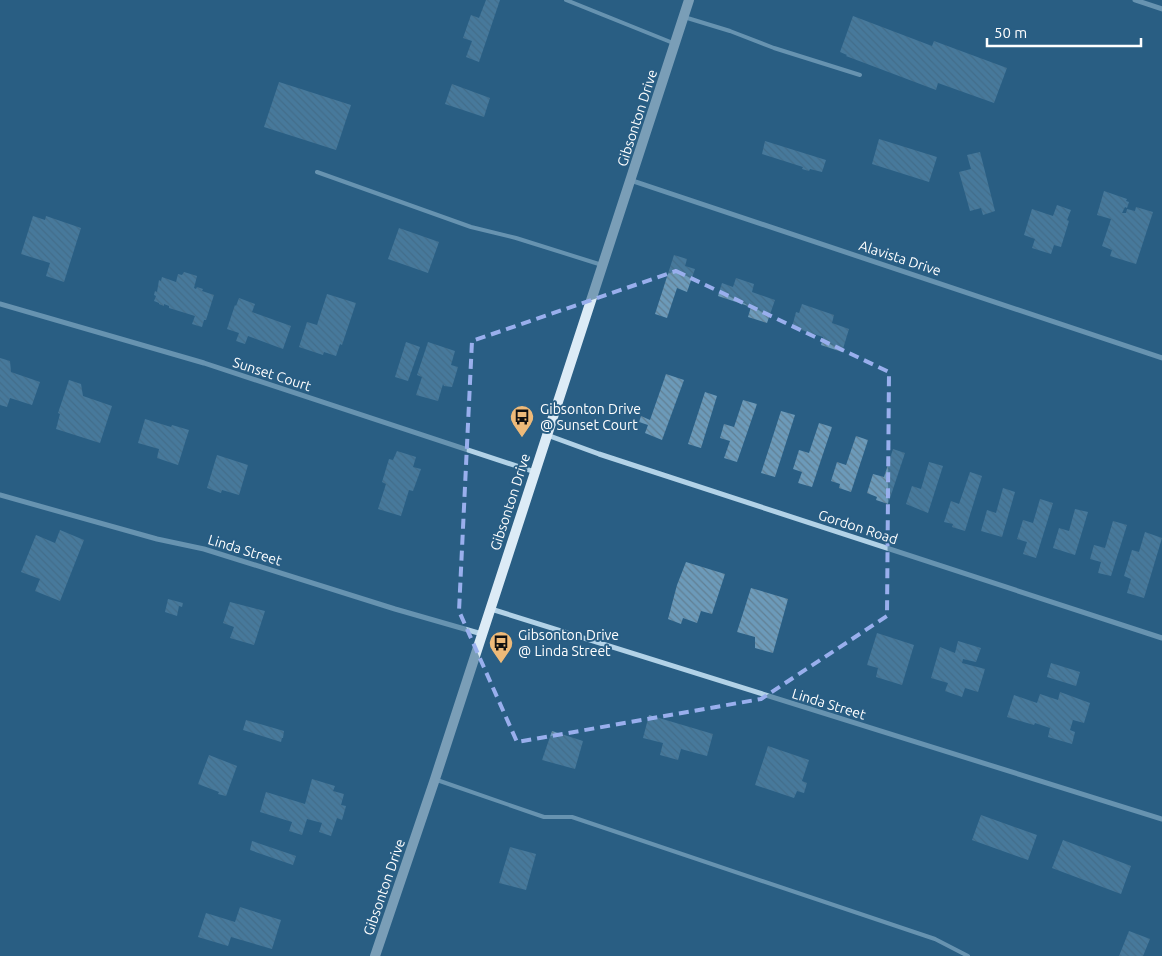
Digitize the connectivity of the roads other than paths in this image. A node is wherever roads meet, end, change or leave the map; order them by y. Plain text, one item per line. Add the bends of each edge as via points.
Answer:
1 (566, 0) edge
2 (689, 0) edge
3 (1134, 0) edge
4 (1162, 9) edge
5 (684, 17) junction
6 (675, 44) junction
7 (860, 75) dead end
8 (317, 172) dead end
9 (630, 180) junction
10 (602, 265) junction
11 (0, 304) edge
12 (1162, 358) edge
13 (547, 435) junction
14 (535, 472) junction
15 (0, 495) edge
16 (490, 609) junction
17 (482, 634) junction
18 (1162, 638) edge
19 (435, 779) junction
20 (1162, 819) edge
21 (375, 956) edge
22 (968, 956) edge

1 - 6 lane
2 - 5 main road, Gibsonton Drive
3 - 4 street
5 - 6 main road, Gibsonton Drive
5 - 7 lane
6 - 9 main road, Gibsonton Drive
8 - 10 lane via 472,227
9 - 10 main road, Gibsonton Drive
9 - 12 street, Alavista Drive
10 - 13 main road, Gibsonton Drive
11 - 14 street, Sunset Court via 204,363
13 - 14 main road, Gibsonton Drive
13 - 18 street, Gordon Road
14 - 16 main road, Gibsonton Drive
15 - 17 street, Linda Street via 204,549
16 - 17 main road, Gibsonton Drive
16 - 20 street, Linda Street
17 - 19 main road, Gibsonton Drive
19 - 21 main road, Gibsonton Drive
19 - 22 lane via 544,817 582,820 935,939

